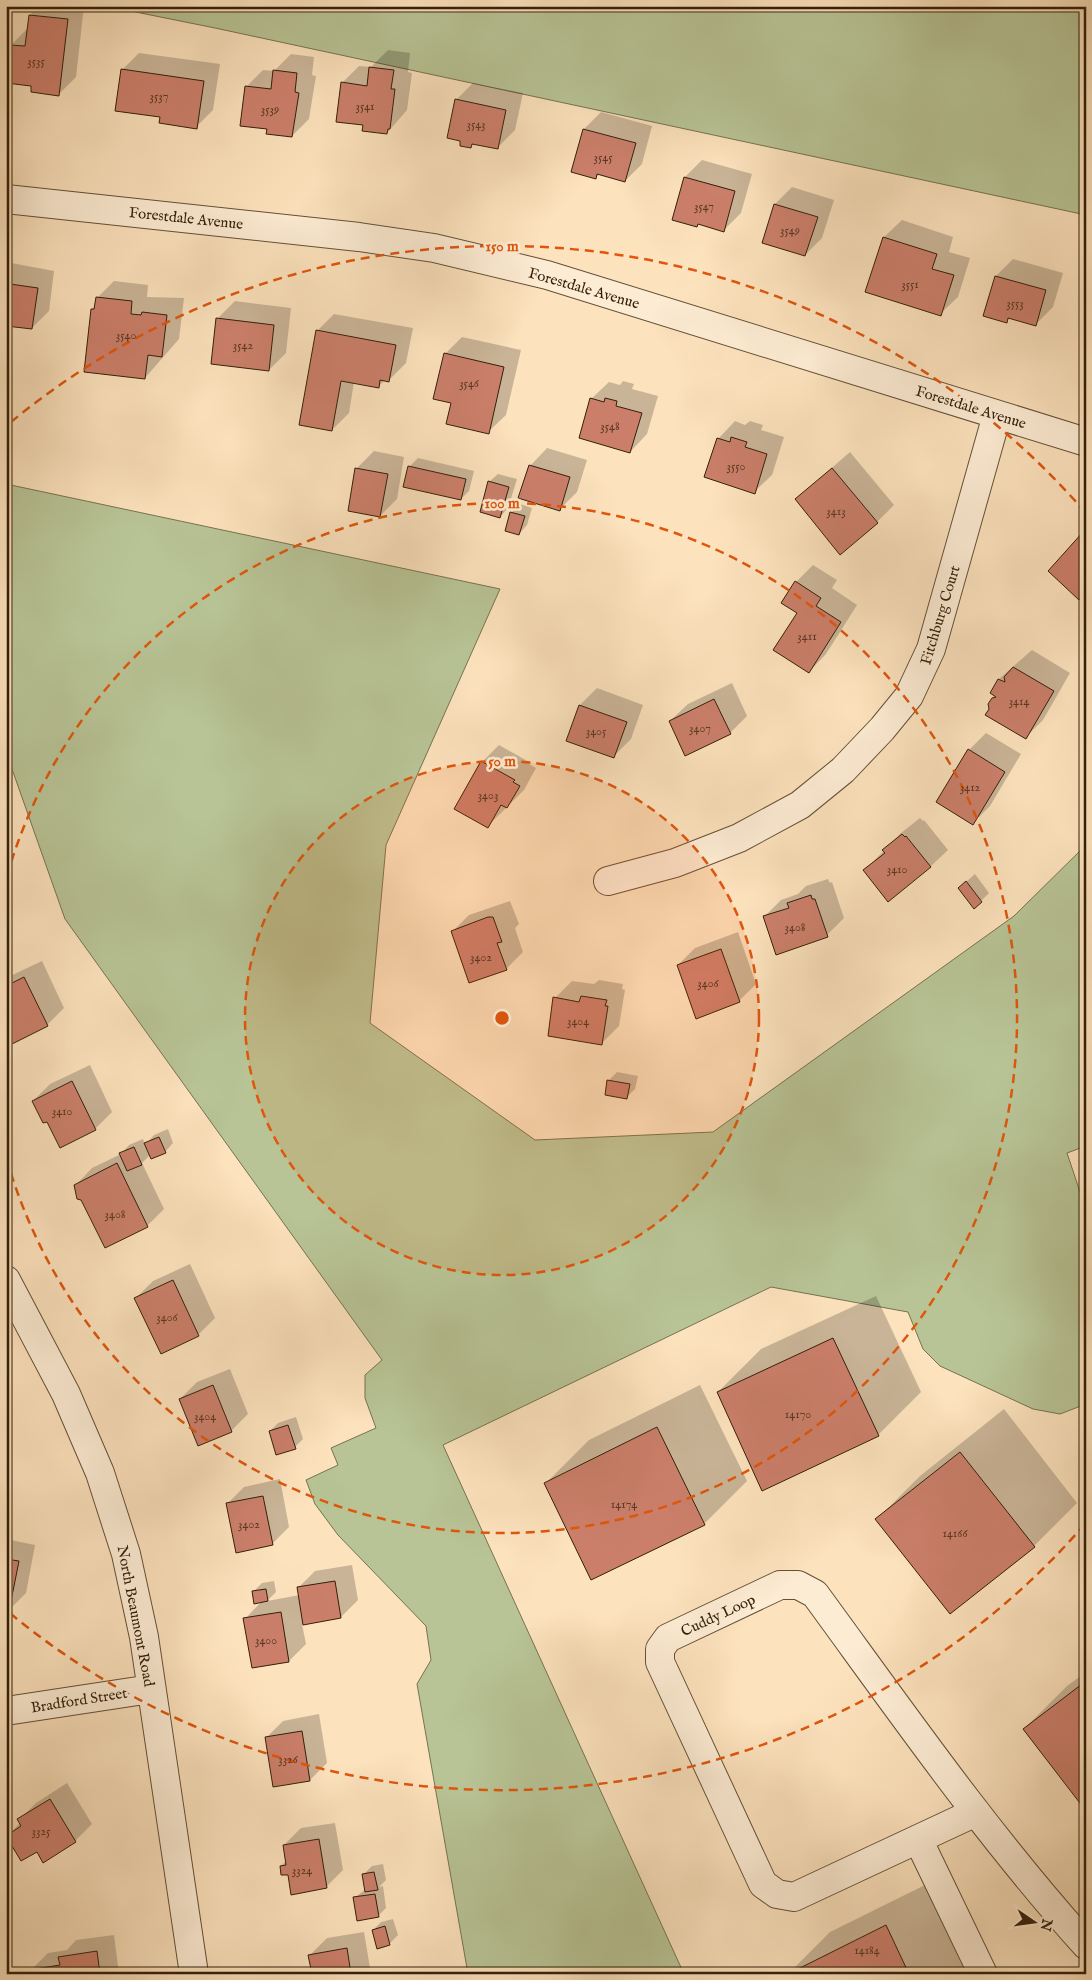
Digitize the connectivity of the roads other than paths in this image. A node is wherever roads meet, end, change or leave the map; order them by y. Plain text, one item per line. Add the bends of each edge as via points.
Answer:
1 (6, 199) edge
2 (996, 415) junction
3 (1086, 442) edge
4 (608, 881) dead end
5 (6, 1280) edge
6 (151, 1689) junction
7 (6, 1711) edge
8 (976, 1812) junction
9 (918, 1839) junction
10 (1086, 1945) edge
11 (194, 1974) edge
12 (983, 1974) edge

1 - 2 street, Forestdale Avenue via 434,248 547,275
2 - 3 street, Forestdale Avenue
2 - 4 street, Fitchburg Court via 931,648 909,696 882,730 844,770 800,805 730,842 675,863
5 - 6 street, North Beaumont Road via 66,1394 100,1473 126,1554 144,1637
6 - 7 street, Bradford Street
6 - 11 street, North Beaumont Road
8 - 9 street, Cuddy Loop
8 - 9 street, Cuddy Loop via 815,1594 798,1585 780,1585 668,1638 660,1649 660,1662 764,1884 777,1894 794,1897
8 - 10 street, Cuddy Loop via 1036,1890
9 - 12 street

